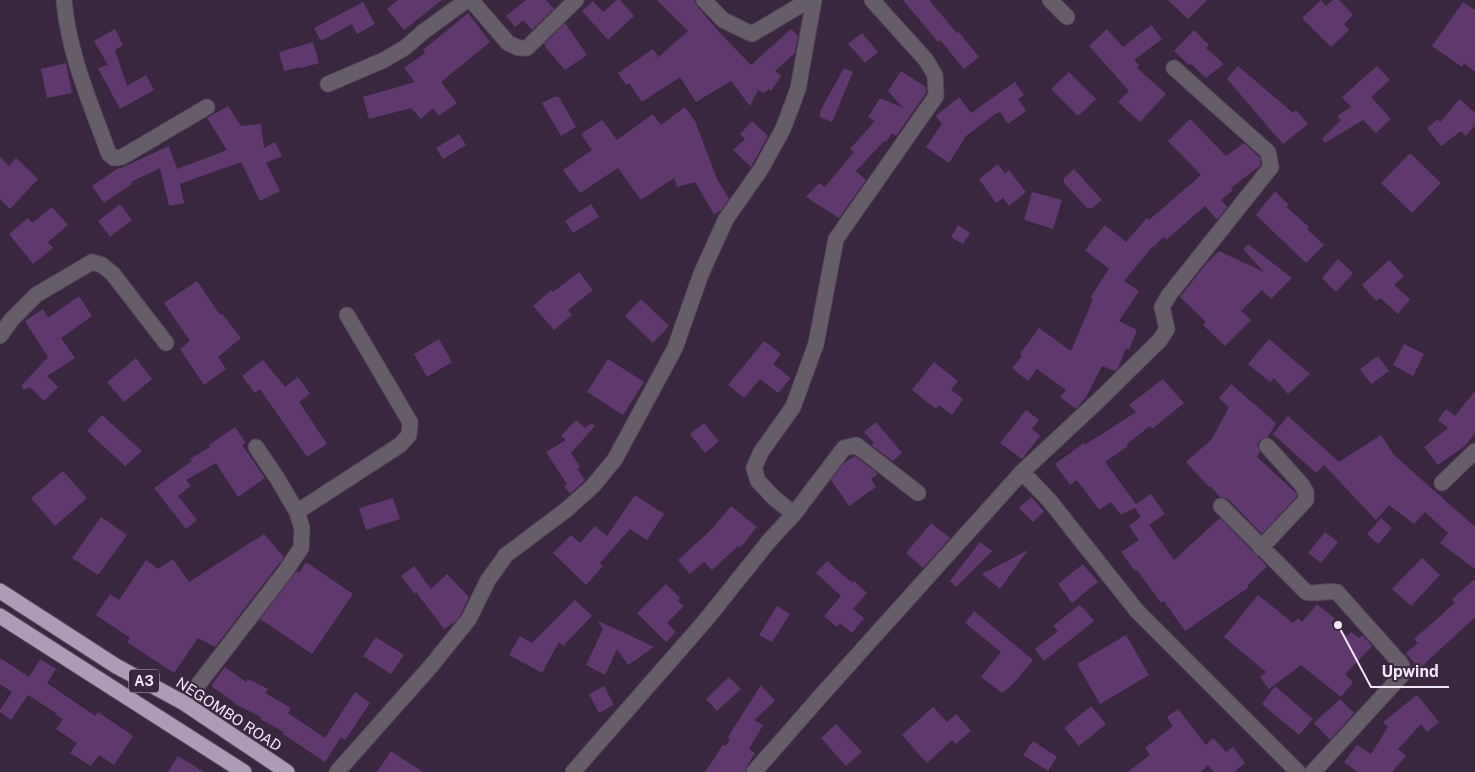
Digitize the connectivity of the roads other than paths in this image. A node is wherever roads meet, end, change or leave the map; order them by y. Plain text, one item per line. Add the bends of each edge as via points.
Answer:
1 (64, 0) edge
2 (467, 0) edge
3 (471, 0) edge
4 (576, 0) edge
5 (704, 0) edge
6 (809, 0) edge
7 (814, 0) edge
8 (872, 0) edge
9 (1050, 0) edge
10 (1067, 17) dead end
11 (1174, 68) dead end
12 (328, 84) dead end
13 (207, 107) dead end
14 (347, 315) dead end
15 (0, 336) edge
16 (166, 343) dead end
17 (256, 446) dead end
18 (1267, 446) dead end
19 (1475, 451) edge
20 (1022, 472) junction
21 (1442, 483) dead end
22 (918, 493) dead end
23 (1221, 506) dead end
24 (297, 512) junction
25 (794, 514) junction
26 (1262, 548) junction
27 (0, 591) edge
28 (0, 616) edge
29 (184, 703) junction
30 (244, 772) edge
31 (287, 772) edge
32 (337, 772) edge
33 (573, 772) edge
34 (754, 772) edge
35 (1298, 772) edge
36 (1313, 772) edge

1 - 13 street via 65,18 84,89 109,154 114,158 122,157
2 - 12 street via 406,47
3 - 4 street via 508,43 519,48 527,48
5 - 6 street via 723,20 752,34
7 - 32 street via 798,89 783,130 761,170 726,219 701,274 675,348 614,459 593,486 566,510 506,555 488,580 469,619
8 - 25 street via 926,60 935,76 936,96 836,239 816,344 793,408 754,468 758,481
9 - 10 street
11 - 20 street via 1268,152 1271,167 1169,295 1162,307 1167,329 1160,340
14 - 24 street via 410,422 409,435
15 - 16 street via 36,295 92,262 114,274
17 - 24 street
18 - 26 street via 1302,485 1306,500
19 - 21 street
20 - 34 street
20 - 35 street via 1049,500 1137,611
22 - 25 street via 856,445 844,448
23 - 26 street
24 - 29 street via 302,528 301,548
25 - 33 street
26 - 36 street via 1306,592 1337,592 1403,669 1402,675
27 - 29 highway, NEGOMBO ROAD / A3 via 116,666
28 - 30 highway, A3
29 - 31 highway, NEGOMBO ROAD / A3

